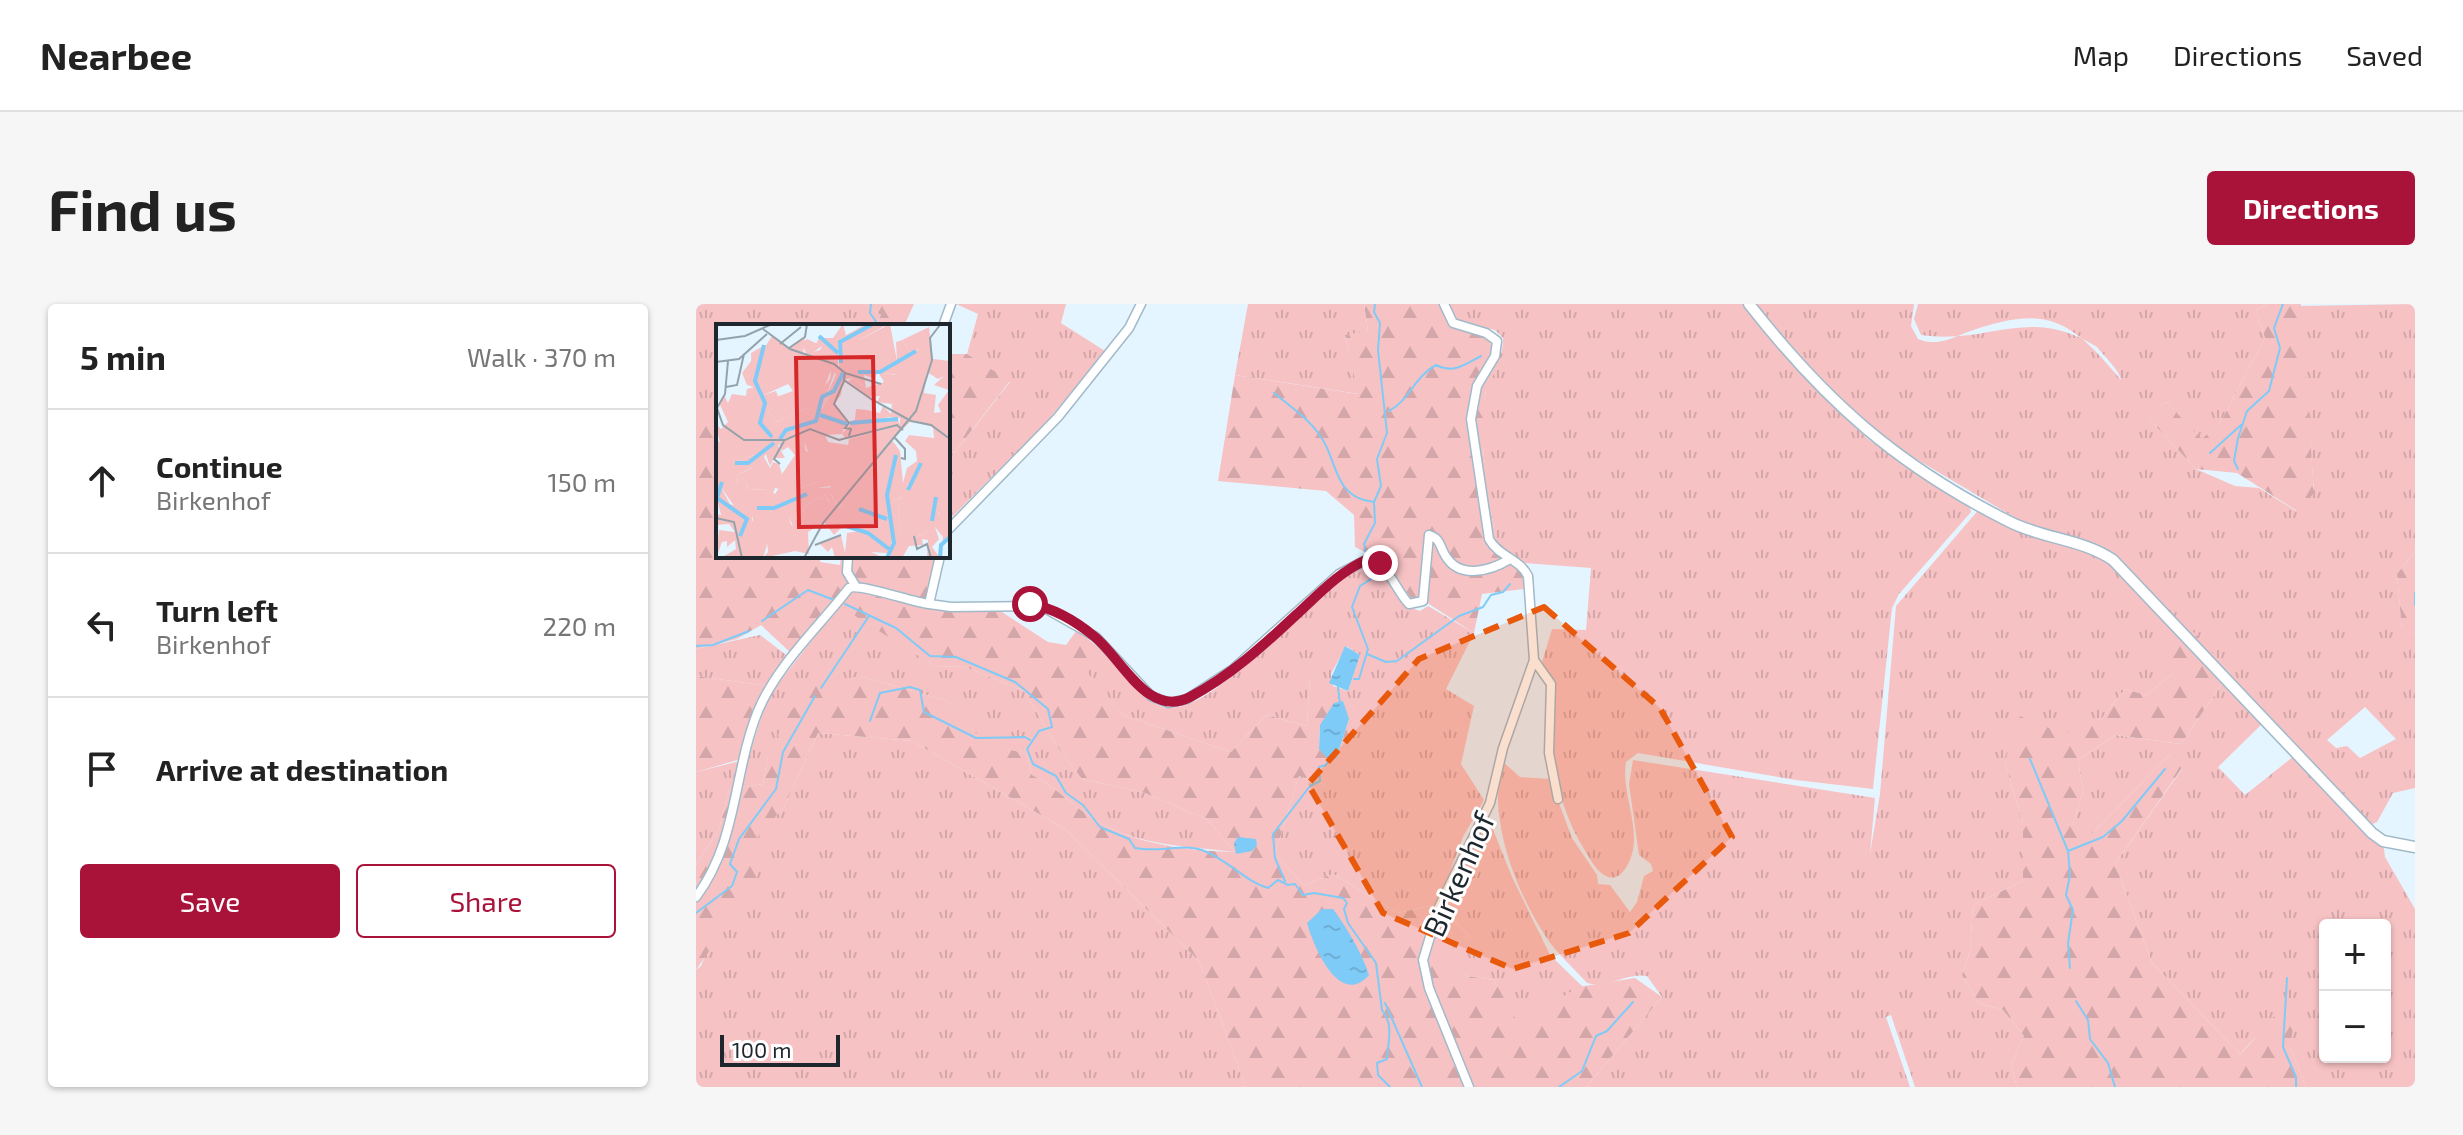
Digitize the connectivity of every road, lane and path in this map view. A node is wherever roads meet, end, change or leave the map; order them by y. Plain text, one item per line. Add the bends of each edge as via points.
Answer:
1 (951, 304) edge
2 (1141, 304) edge
3 (1444, 304) edge
4 (1749, 304) edge
5 (944, 324) edge
6 (950, 528) edge
7 (848, 558) edge
8 (940, 558) edge
9 (1510, 559) junction
10 (855, 585) junction
11 (929, 604) junction
12 (1534, 660) junction
13 (1558, 799) dead end
14 (2415, 847) edge
15 (696, 897) edge
16 (1469, 1087) edge

1 - 5 street
2 - 6 street via 1129,328 1058,417
3 - 9 street, Birkenhof via 1453,323 1497,341 1495,356 1477,386 1471,419 1489,539
4 - 14 street via 1821,390 1893,452 2014,524 2087,546 2113,560 2383,841
7 - 10 street via 847,572
8 - 11 street
9 - 11 street via 1490,570 1466,571 1451,562 1438,539 1429,535 1423,601 1416,604 1409,604 1380,563 1368,559 1345,569 1233,669 1187,699 1169,703 1151,696 1096,637 1056,613 1030,604
9 - 12 street, Birkenhof via 1528,576
10 - 11 street
10 - 15 street via 765,695 728,834
12 - 13 street, Birkenhof via 1551,684 1549,753
12 - 16 street, Birkenhof via 1490,803 1439,907 1423,960

